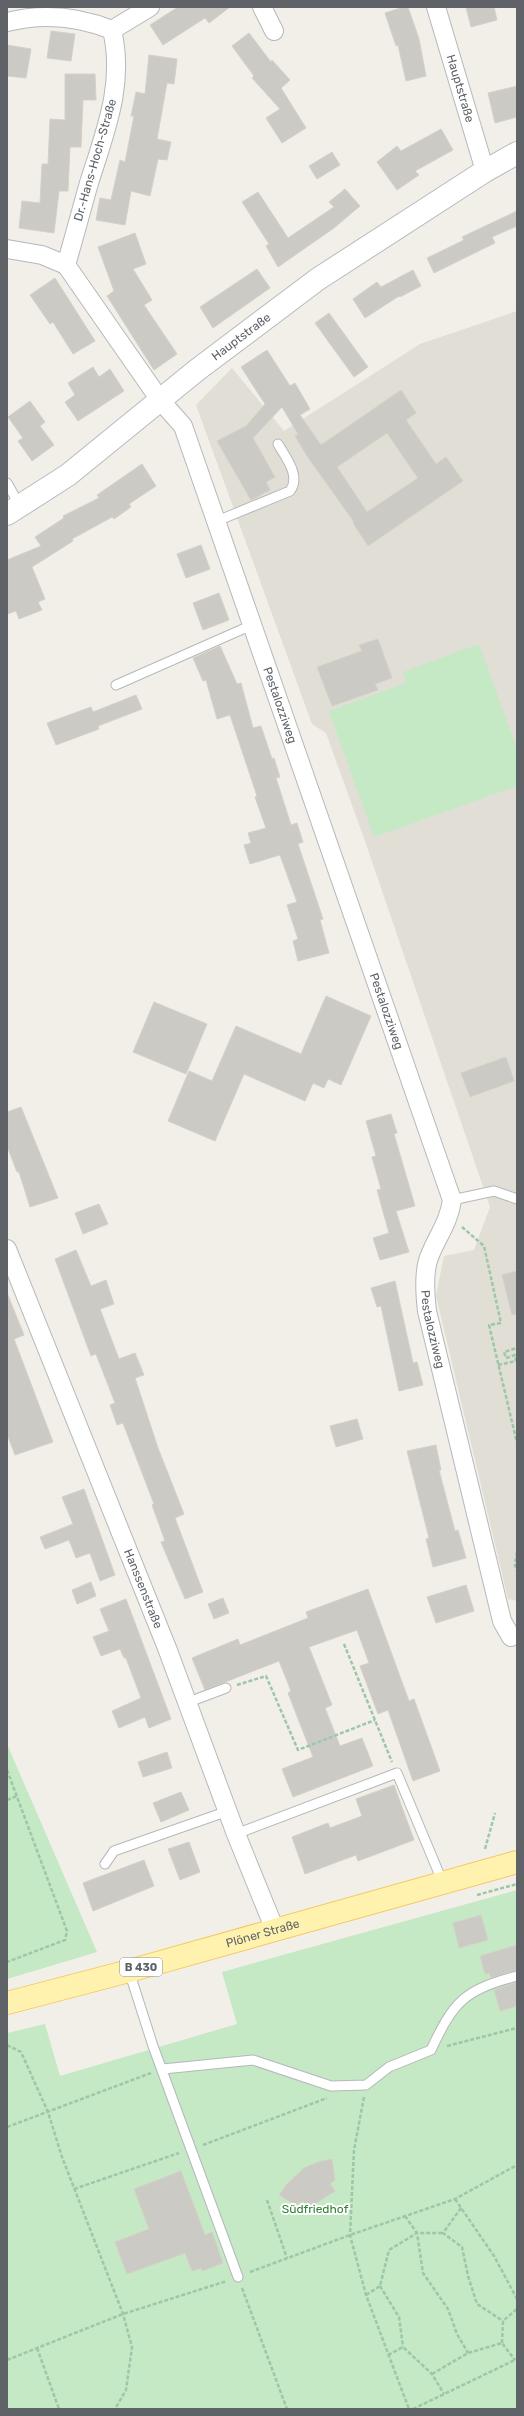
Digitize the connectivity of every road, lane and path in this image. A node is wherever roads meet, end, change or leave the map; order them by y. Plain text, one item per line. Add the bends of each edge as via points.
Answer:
1 (150, 7) edge
2 (262, 7) edge
3 (436, 7) edge
4 (7, 22) edge
5 (112, 30) junction
6 (274, 31) dead end
7 (517, 153) edge
8 (485, 171) junction
9 (7, 250) edge
10 (66, 266) junction
11 (160, 400) junction
12 (278, 444) dead end
13 (7, 483) edge
14 (13, 510) edge
15 (217, 521) junction
16 (252, 625) junction
17 (116, 685) dead end
18 (517, 1199) edge
19 (451, 1208) junction
20 (7, 1248) edge
21 (517, 1348) edge
22 (498, 1365) junction
23 (517, 1443) edge
24 (517, 1554) edge
25 (517, 1571) edge
26 (511, 1637) dead end
27 (344, 1644) dead end
28 (226, 1688) joint
29 (186, 1703) junction
30 (374, 1720) junction
31 (7, 1770) edge
32 (397, 1773) junction
33 (17, 1796) junction
34 (7, 1800) edge
35 (228, 1811) junction
36 (495, 1813) dead end
37 (236, 1834) junction
38 (485, 1849) dead end
39 (517, 1862) edge
40 (105, 1864) dead end
41 (443, 1883) junction
42 (275, 1930) junction
43 (7, 1962) edge
44 (129, 1971) junction
45 (517, 1976) edge
46 (7, 2003) edge
47 (517, 2028) edge
48 (7, 2045) edge
49 (431, 2050) junction
50 (163, 2069) junction
51 (366, 2085) junction
52 (331, 2086) junction
53 (48, 2112) junction
54 (7, 2127) edge
55 (192, 2149) junction
56 (517, 2164) edge
57 (74, 2188) junction
58 (455, 2199) junction
59 (267, 2200) dead end
60 (461, 2208) junction
61 (405, 2216) junction
62 (417, 2234) junction
63 (443, 2234) junction
64 (350, 2235) junction
65 (288, 2258) junction
66 (238, 2277) junction
67 (380, 2286) junction
68 (366, 2295) junction
69 (517, 2299) edge
70 (517, 2309) edge
71 (123, 2314) junction
72 (503, 2321) junction
73 (502, 2343) junction
74 (37, 2348) junction
75 (403, 2348) junction
76 (468, 2353) junction
77 (388, 2355) junction
78 (7, 2360) edge
79 (516, 2360) edge
80 (432, 2374) junction
81 (444, 2394) junction
82 (59, 2409) edge
83 (115, 2409) edge
84 (287, 2409) edge
85 (409, 2409) edge
86 (413, 2409) edge

1 - 5 street
2 - 6 street
3 - 8 street, Hauptstraße
4 - 5 street via 31,16 87,20
5 - 10 street, Dr.-Hans-Hoch-Straße via 117,52 115,88 105,134
7 - 8 street, Hauptstraße
8 - 11 street, Hauptstraße via 318,280
9 - 10 street via 42,255
10 - 11 street
11 - 14 street, Hauptstraße via 68,475
11 - 15 street, Pestalozziweg via 183,426
12 - 15 lane via 295,476 295,484 290,491
13 - 14 lane
15 - 16 street, Pestalozziweg
16 - 17 lane
16 - 19 street, Pestalozziweg
18 - 19 lane via 494,1192
19 - 22 path via 484,1246 501,1324 489,1325
19 - 26 street, Pestalozziweg via 429,1256 426,1311 502,1621
20 - 29 street, Hanssenstraße via 167,1648
21 - 22 path via 504,1352 506,1358 515,1356 516,1361
22 - 23 path
24 - 25 path
27 - 30 path
28 - 29 lane
28 - 30 path via 266,1676 298,1750
29 - 35 street, Hanssenstraße
30 - 32 path
31 - 33 path
32 - 37 lane
32 - 41 lane
33 - 34 path
33 - 43 path via 67,1931 65,1940
35 - 37 street, Hanssenstraße
35 - 40 lane via 114,1851
36 - 38 path
37 - 42 street, Hanssenstraße
39 - 41 main road, Plöner Straße / B 430
41 - 42 main road, Plöner Straße / B 430
42 - 44 main road, Plöner Straße / B 430
44 - 46 main road, Plöner Straße / B 430
44 - 50 lane
45 - 49 lane via 487,1984 464,1998 446,2018
47 - 49 path
48 - 53 path via 21,2052
49 - 51 lane via 389,2067
50 - 52 lane via 253,2060
50 - 53 path
50 - 55 lane
51 - 52 lane
51 - 64 path via 354,2150
52 - 55 path via 330,2097
53 - 54 path
53 - 57 path
55 - 57 path
55 - 66 lane
56 - 58 path
57 - 71 path
58 - 60 path
58 - 61 path
59 - 65 path
60 - 63 path
60 - 69 path via 494,2256
61 - 62 path
61 - 64 path
62 - 63 path
62 - 67 path via 389,2250
62 - 76 path via 423,2272 448,2309 457,2334
63 - 72 path via 462,2247 477,2304
64 - 65 path
64 - 68 path
65 - 66 path
66 - 71 path
66 - 84 path
67 - 68 path
67 - 75 path via 399,2317
68 - 77 path
70 - 72 path
71 - 74 path
71 - 83 path via 132,2347 126,2390
72 - 73 path
73 - 76 path
73 - 79 path
74 - 78 path
74 - 82 path
75 - 77 path
75 - 80 path
76 - 80 path
77 - 85 path
79 - 81 path
80 - 81 path
81 - 86 path

